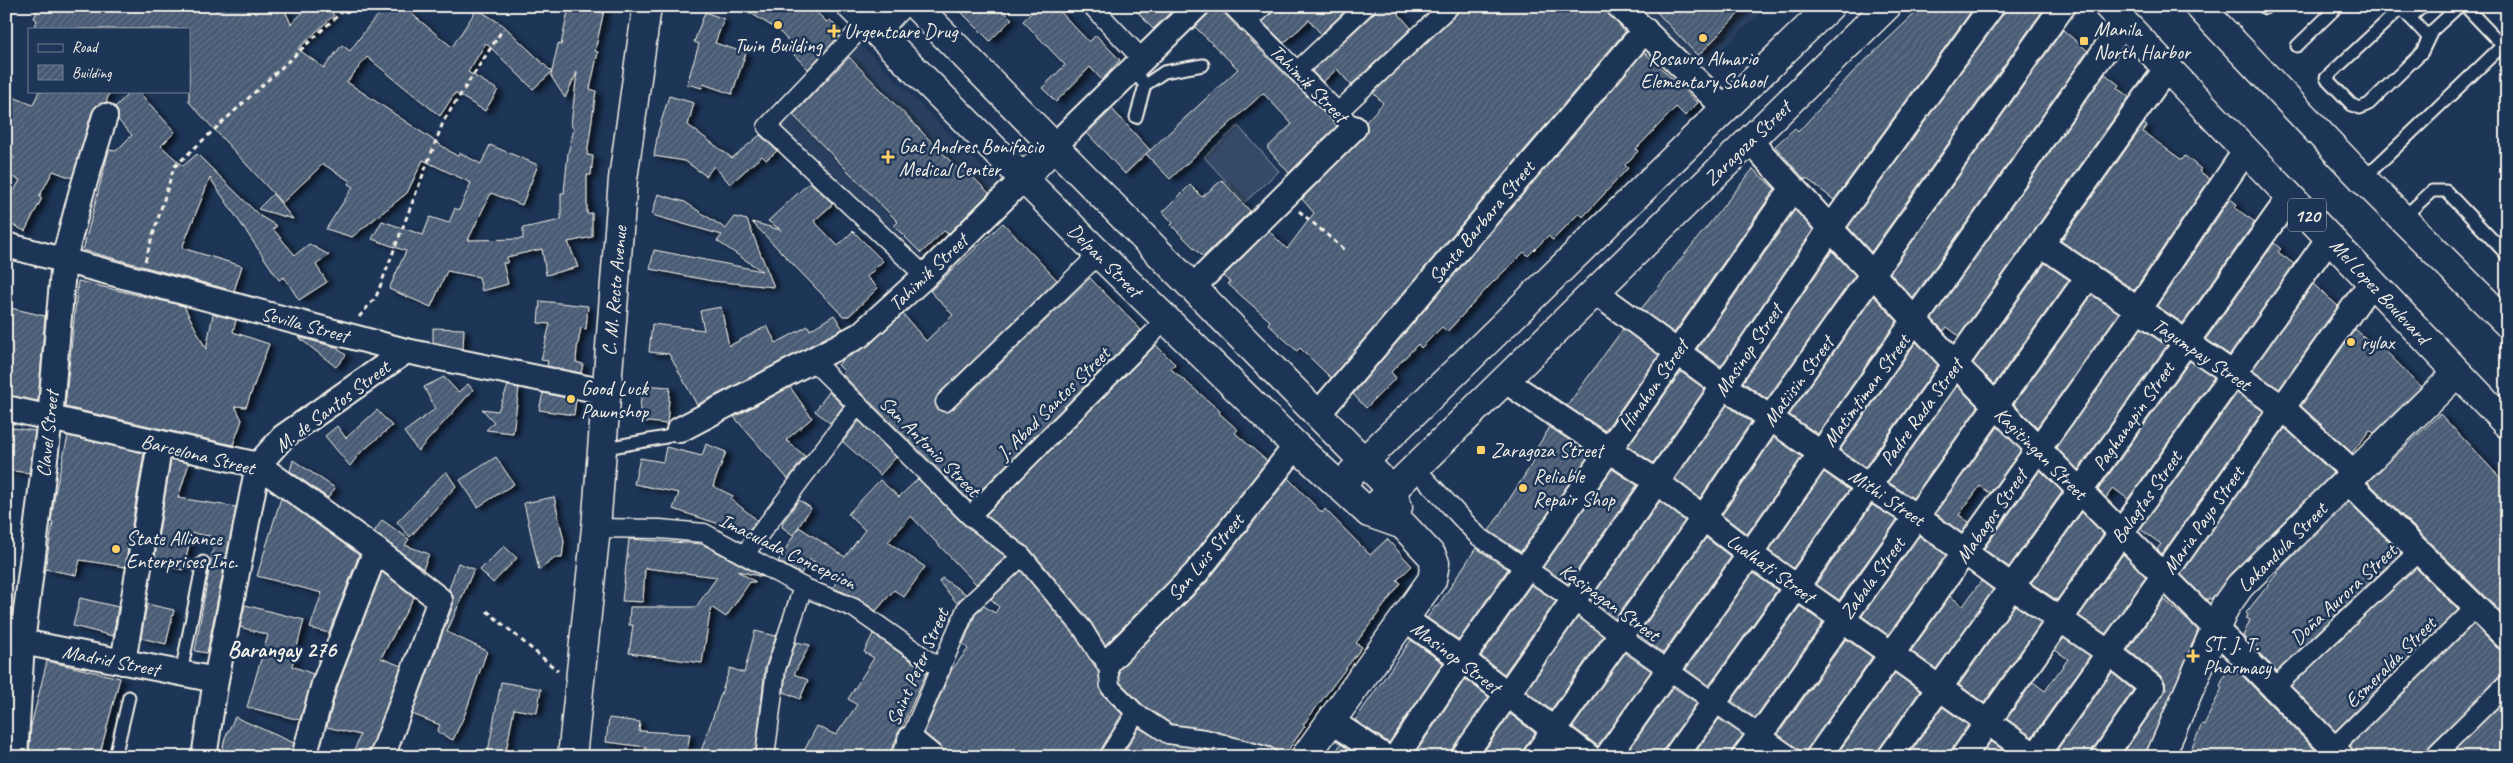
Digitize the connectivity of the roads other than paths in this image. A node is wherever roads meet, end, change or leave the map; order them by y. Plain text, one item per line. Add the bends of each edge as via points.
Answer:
1 (647, 6) edge
2 (898, 6) edge
3 (916, 6) edge
4 (1092, 6) edge
5 (1197, 6) edge
6 (1232, 6) edge
7 (1264, 6) edge
8 (1366, 6) edge
9 (1450, 6) edge
10 (1619, 6) edge
11 (1830, 6) edge
12 (1887, 6) edge
13 (1992, 6) edge
14 (2063, 6) edge
15 (2199, 6) edge
16 (2338, 6) edge
17 (2423, 6) edge
18 (2458, 6) edge
19 (2465, 6) edge
20 (2400, 7) edge
21 (2116, 14) edge
22 (2410, 18) junction
23 (864, 19) edge
24 (1247, 22) junction
25 (1645, 30) junction
26 (2428, 36) junction
27 (2296, 46) dead end
28 (2505, 47) edge
29 (1203, 65) dead end
30 (2167, 68) junction
31 (1140, 71) junction
32 (1297, 71) junction
33 (1726, 109) junction
34 (105, 116) dead end
35 (1136, 117) dead end
36 (1346, 120) junction
37 (1750, 141) junction
38 (1054, 146) junction
39 (2246, 150) junction
40 (1023, 178) junction
41 (2363, 179) junction
42 (1793, 188) junction
43 (2290, 197) junction
44 (2403, 218) junction
45 (1830, 229) junction
46 (2329, 238) junction
47 (2041, 244) junction
48 (6, 245) edge
49 (1098, 254) junction
50 (2507, 255) edge
51 (64, 260) junction
52 (925, 276) junction
53 (1873, 276) junction
54 (2088, 278) junction
55 (2371, 283) junction
56 (1193, 287) junction
57 (1596, 292) junction
58 (2137, 311) junction
59 (1166, 320) junction
60 (1914, 322) junction
61 (2507, 323) edge
62 (2185, 342) junction
63 (406, 351) junction
64 (1678, 351) junction
65 (813, 361) junction
66 (1956, 365) junction
67 (2457, 373) junction
68 (2233, 374) junction
69 (1504, 380) junction
70 (1724, 386) junction
71 (606, 392) junction
72 (945, 402) dead end
73 (858, 404) junction
74 (1995, 406) junction
75 (2282, 407) junction
76 (6, 408) edge
77 (1318, 414) junction
78 (1771, 417) junction
79 (50, 419) junction
80 (2507, 424) edge
81 (679, 430) joint
82 (160, 444) junction
83 (1296, 446) junction
84 (601, 449) junction
85 (2038, 449) junction
86 (1607, 450) junction
87 (1822, 452) junction
88 (1364, 461) junction
89 (258, 466) junction
90 (1415, 468) junction
91 (2351, 478) junction
92 (1657, 482) junction
93 (1339, 485) junction
94 (1868, 486) junction
95 (1392, 490) junction
96 (2080, 492) junction
97 (1369, 513) junction
98 (970, 516) junction
99 (1704, 517) junction
100 (1917, 517) junction
101 (1404, 526) junction
102 (596, 528) junction
103 (2120, 533) junction
104 (376, 550) junction
105 (2419, 551) junction
106 (1966, 552) junction
107 (1750, 554) junction
108 (744, 555) junction
109 (1022, 556) junction
110 (203, 562) dead end
111 (1525, 568) junction
112 (2163, 576) junction
113 (1796, 586) junction
114 (2011, 586) junction
115 (803, 587) junction
116 (1573, 600) junction
117 (2476, 607) junction
118 (2060, 618) junction
119 (1405, 619) junction
120 (1842, 619) junction
121 (2215, 630) junction
122 (1620, 636) junction
123 (2507, 638) edge
124 (14, 641) edge
125 (2108, 652) junction
126 (1892, 654) junction
127 (1462, 659) junction
128 (124, 662) junction
129 (1108, 662) junction
130 (942, 669) junction
131 (1670, 670) junction
132 (181, 673) junction
133 (216, 680) junction
134 (2507, 684) edge
135 (1940, 688) junction
136 (2274, 688) junction
137 (1507, 695) junction
138 (129, 697) dead end
139 (1714, 701) junction
140 (1136, 714) junction
141 (1330, 721) junction
142 (1988, 722) junction
143 (1554, 730) junction
144 (1760, 733) junction
145 (904, 748) edge
146 (2338, 752) edge
147 (2036, 756) edge
148 (15, 757) edge
149 (115, 757) edge
150 (204, 757) edge
151 (304, 757) edge
152 (382, 757) edge
153 (572, 757) edge
154 (765, 757) edge
155 (932, 757) edge
156 (1108, 757) edge
157 (1268, 757) edge
158 (1305, 757) edge
159 (1385, 757) edge
160 (1396, 757) edge
161 (1462, 757) edge
162 (1535, 757) edge
163 (1589, 757) edge
164 (1607, 757) edge
165 (1675, 757) edge
166 (1744, 757) edge
167 (1792, 757) edge
168 (1818, 757) edge
169 (1890, 757) edge
170 (1963, 757) edge
171 (2104, 757) edge
172 (2160, 757) edge
173 (2433, 757) edge

1 - 71 main road, C. M. Recto Avenue via 623,179
2 - 23 main road
3 - 38 main road
4 - 31 street
5 - 31 street, Tahimik Street
6 - 24 street, Tahimik Street
7 - 24 street
8 - 32 street
9 - 36 street
10 - 25 street
11 - 33 main road, Zaragoza Street
12 - 37 main road, Zaragoza Street
13 - 45 street, Masinop Street
14 - 53 street, Matiisin Street
15 - 41 main road
16 - 27 lane
17 - 22 lane
18 - 26 lane
19 - 28 lane
20 - 22 lane
20 - 26 lane via 2326,78 2343,97 2360,108 2368,104 2422,52
21 - 30 main road, Mel Lopez Boulevard / 120
21 - 60 street, Matimtiman Street
22 - 26 lane
23 - 40 main road, Delpan Street
23 - 52 street via 767,127
24 - 32 street, Tahimik Street
25 - 33 street
25 - 77 street, Santa Barbara Street
28 - 41 lane
29 - 31 lane via 1164,72
30 - 39 main road, Mel Lopez Boulevard / 120
30 - 47 street, Padre Rada Street
31 - 35 lane
31 - 38 street, Tahimik Street
32 - 36 street, Tahimik Street
33 - 88 main road, Zaragoza Street
34 - 51 street, Clavel Street
36 - 56 street, Tahimik Street via 1284,198
37 - 42 street, Kagitingan Street
37 - 57 main road, Zaragoza Street
38 - 40 main road, Tahimik Street
38 - 56 main road
39 - 43 main road, Mel Lopez Boulevard / 120
39 - 58 street, Mabagos Street
40 - 49 main road, Delpan Street
40 - 52 street, Tahimik Street
41 - 44 main road
42 - 45 street, Kagitingan Street
42 - 64 street, Hinahon Street
43 - 46 main road, Mel Lopez Boulevard / 120
43 - 62 street, Paghanapin Street
44 - 50 lane via 2432,191 2446,191
44 - 61 main road
45 - 53 street, Kagitingan Street
45 - 70 street, Masinop Street
46 - 55 main road, Mel Lopez Boulevard / 120
46 - 68 street, Balagtas Street
47 - 54 street, Tagumpay Street
47 - 66 street, Padre Rada Street
48 - 51 street, Sevilla Street
49 - 59 main road, Delpan Street
49 - 72 street
51 - 63 street, Sevilla Street
51 - 79 street, Clavel Street
52 - 65 street, Tahimik Street via 860,335
53 - 60 street, Kagitingan Street
53 - 78 street, Matiisin Street
54 - 58 street, Tagumpay Street
54 - 74 street, Zabala Street
55 - 67 main road, Mel Lopez Boulevard / 120
55 - 75 street, Maria Payo Street
56 - 77 main road
57 - 64 street, Mithi Street
57 - 69 main road, Zaragoza Street
58 - 62 street, Tagumpay Street
58 - 85 street, Mabagos Street
59 - 83 main road, Delpan Street
59 - 98 street, J. Abad Santos Street
60 - 66 street, Kagitingan Street
60 - 87 street, Matimtiman Street
62 - 68 street, Tagumpay Street
62 - 96 street, Paghanapin Street
63 - 71 street, Sevilla Street
63 - 89 street, M. de Santos Street via 283,437
64 - 70 street, Mithi Street
64 - 86 street, Hinahon Street
65 - 73 street, San Antonio Street
65 - 81 street, Tahimik Street
66 - 74 street, Kagitingan Street
66 - 94 street, Padre Rada Street
67 - 80 main road, Mel Lopez Boulevard / 120
67 - 91 main road, Lakandula Street
68 - 75 street, Tagumpay Street
68 - 103 street, Balagtas Street
69 - 86 street, Lualhati Street
69 - 90 main road, Zaragoza Street
70 - 78 street, Mithi Street
70 - 92 street, Masinop Street
71 - 84 main road, C. M. Recto Avenue
73 - 98 street, San Antonio Street
73 - 108 street
74 - 85 street, Kagitingan Street
74 - 100 street, Zabala Street
75 - 91 street, Tagumpay Street
75 - 112 street, Maria Payo Street
76 - 79 street, Barcelona Street
77 - 88 main road
78 - 87 street, Mithi Street
78 - 99 street, Matiisin Street
79 - 82 street, Barcelona Street
79 - 124 street, Clavel Street
81 - 84 lane, Tahimik Street via 666,437
82 - 89 street, Barcelona Street
82 - 128 street
83 - 93 main road, Delpan Street
83 - 129 street, San Luis Street via 1196,573
84 - 102 main road, C. M. Recto Avenue
85 - 96 street, Kagitingan Street
85 - 106 street, Mabagos Street
86 - 92 street, Lualhati Street
86 - 111 street, Hinahon Street
87 - 94 street, Mithi Street
87 - 107 street, Matimtiman Street
88 - 93 main road, Zaragoza Street
88 - 95 main road
89 - 104 street, Barcelona Street
89 - 133 street, M. de Santos Street
90 - 95 main road, Zaragoza Street
90 - 111 street, Kasipagan Street via 1478,536
91 - 105 street, Tagumpay Street
91 - 121 main road, Lakandula Street via 2240,586 2225,606
92 - 99 street, Lualhati Street
92 - 116 street, Masinop Street
93 - 97 main road
94 - 100 street, Mithi Street
94 - 113 street, Padre Rada Street
95 - 97 main road, Zaragoza Street
95 - 101 main road
96 - 103 street, Kagitingan Street
96 - 114 street, Paghanapin Street
97 - 101 main road
98 - 109 street, San Antonio Street
99 - 107 street, Lualhati Street
99 - 122 street, Matiisin Street
100 - 106 street, Mithi Street
100 - 120 street, Zabala Street
101 - 119 main road via 1426,548 1435,563 1432,580
102 - 108 street, Imaculada Concepcion via 700,532
102 - 153 main road, C. M. Recto Avenue
103 - 112 street, Kagitingan Street
103 - 118 street, Balagtas Street
104 - 151 street via 324,684
104 - 152 street, Barcelona Street via 440,600
105 - 117 street, Tagumpay Street
105 - 136 street, Doña Aurora Street
106 - 114 street, Mithi Street
106 - 126 street, Mabagos Street
107 - 113 street, Lualhati Street
107 - 131 street, Matimtiman Street
108 - 115 street, Imaculada Concepcion
109 - 129 street, San Antonio Street
109 - 130 street, Saint Peter Street via 967,607
110 - 132 lane
111 - 116 street, Kasipagan Street
111 - 127 street, Hinahon Street
112 - 121 street, Kagitingan Street
112 - 125 street, Maria Payo Street
113 - 120 street, Lualhati Street
113 - 139 street, Padre Rada Street
114 - 118 street, Mithi Street
114 - 135 street, Paghanapin Street
115 - 130 street, Imaculada Concepcion via 854,608
115 - 154 street via 776,669
116 - 122 street, Kasipagan Street
116 - 137 street, Masinop Street
117 - 123 street, Tagumpay Street
117 - 146 street, Esmeralda Street
118 - 125 street, Mithi Street
118 - 142 street, Balagtas Street
119 - 127 street, Masinop Street
119 - 141 main road
120 - 126 street, Lualhati Street
120 - 144 street, Zabala Street
121 - 136 street, Kagitingan Street
121 - 172 main road, Lakandula Street
122 - 131 street, Kasipagan Street
122 - 143 street, Matiisin Street
124 - 128 street, Madrid Street
124 - 148 street, Clavel Street
125 - 147 street, Maria Payo Street
125 - 171 street, Mithi Street via 2152,687
126 - 135 street, Lualhati Street
126 - 168 street, Mabagos Street
127 - 137 street, Masinop Street
127 - 160 street, Hinahon Street
128 - 132 street, Madrid Street
129 - 140 street via 1110,687
130 - 145 street, Saint Peter Street
131 - 139 street, Kasipagan Street
131 - 164 street, Matimtiman Street
132 - 133 street, Madrid Street
133 - 150 street, M. de Santos Street
134 - 173 street
135 - 142 street, Lualhati Street
135 - 169 street, Paghanapin Street
136 - 146 street, Kagitingan Street
137 - 143 street, Masinop Street
137 - 161 street, Masinop Street
138 - 149 lane
139 - 144 street, Kasipagan Street
139 - 165 street, Padre Rada Street
140 - 156 street
140 - 157 street via 1168,734 1205,739
141 - 158 main road
141 - 159 street
142 - 147 street, Lualhati Street
142 - 170 street, Balagtas Street
143 - 162 street, Matiisin Street
143 - 163 street, Masinop Street
144 - 166 street, Zabala Street
144 - 167 street, Kasipagan Street
145 - 155 street

